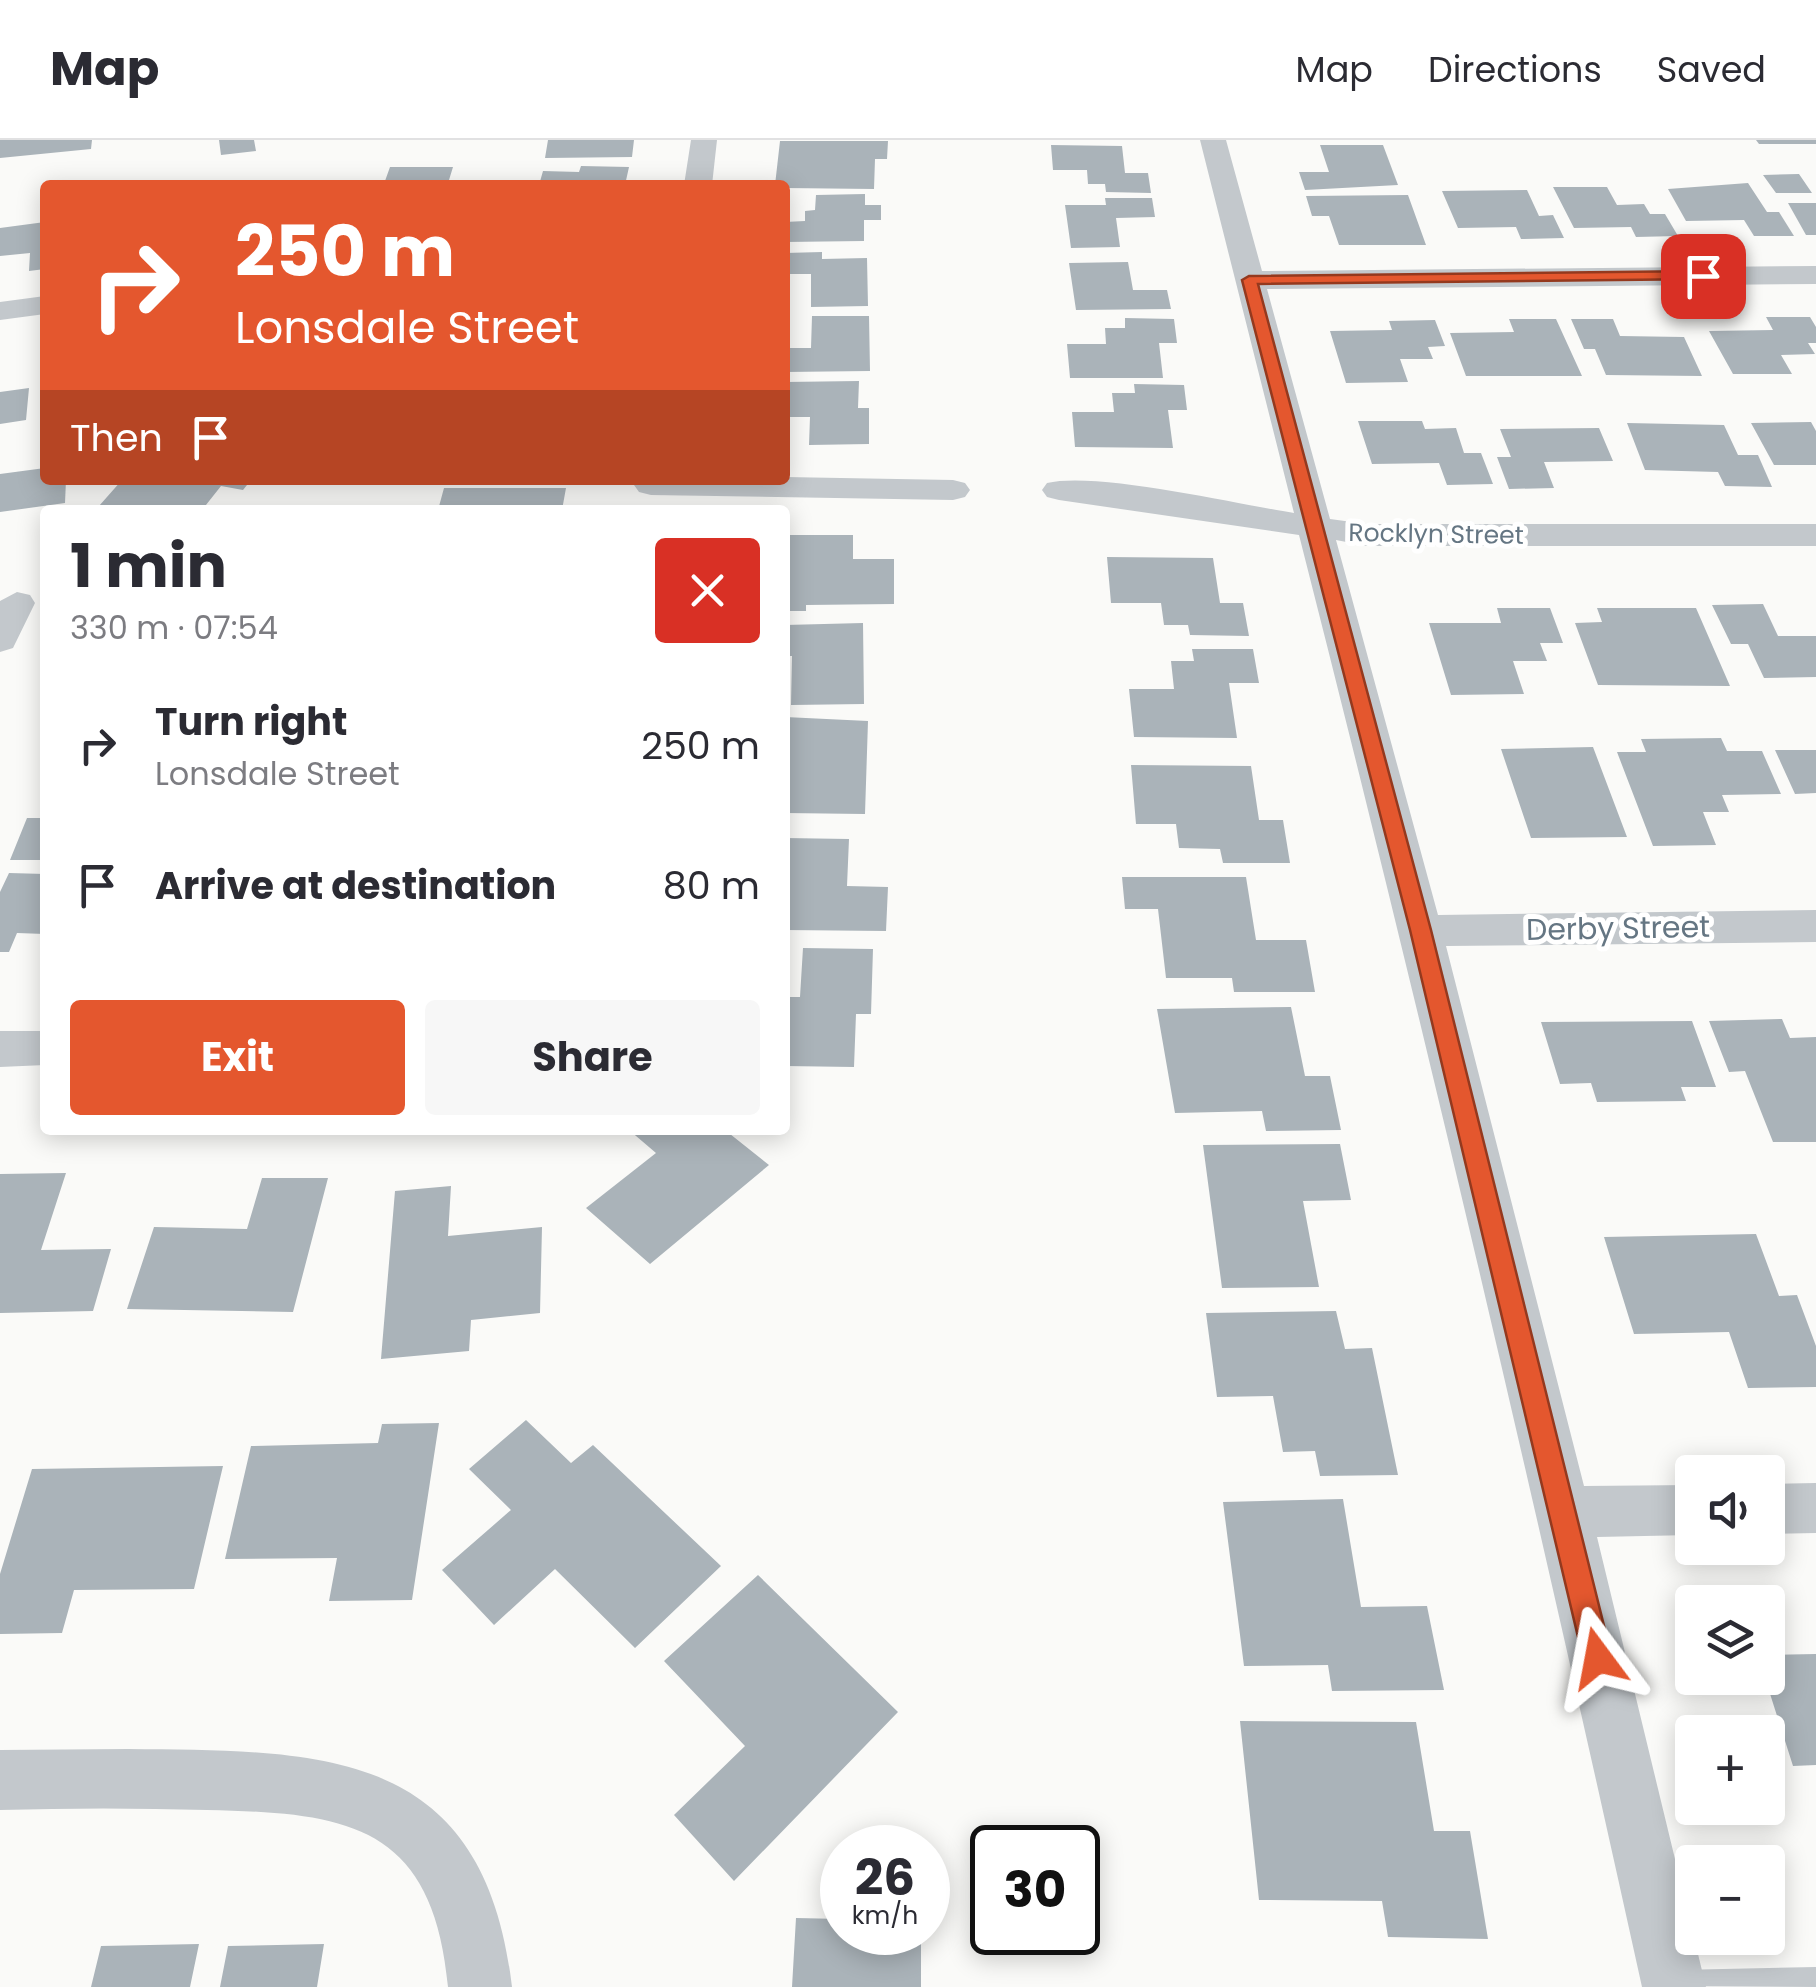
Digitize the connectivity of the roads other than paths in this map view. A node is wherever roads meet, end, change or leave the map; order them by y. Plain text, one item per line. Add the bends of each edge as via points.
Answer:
1 (704, 140) edge
2 (1213, 140) edge
3 (699, 180) edge
4 (1816, 275) edge
5 (1249, 280) junction
6 (40, 306) edge
7 (0, 311) edge
8 (954, 490) dead end
9 (1059, 490) dead end
10 (650, 492) edge
11 (1316, 530) junction
12 (1816, 535) edge
13 (17, 603) dead end
14 (0, 640) edge
15 (1816, 926) edge
16 (1420, 930) junction
17 (40, 1048) edge
18 (0, 1049) edge
19 (1785, 1508) edge
20 (1816, 1508) edge
21 (1675, 1510) edge
22 (1564, 1512) junction
23 (0, 1780) edge
24 (1816, 1983) edge
25 (1674, 1986) edge
26 (480, 1987) edge

1 - 3 street
2 - 5 street
4 - 5 street
5 - 11 street
6 - 7 street
8 - 10 street
9 - 11 street, Rocklyn Street
11 - 12 street, Rocklyn Street via 1416,537
11 - 16 street
13 - 14 street
15 - 16 street, Derby Street
16 - 22 street
17 - 18 street
19 - 20 street
21 - 22 street
22 - 25 street
23 - 26 street via 308,1783 353,1794 411,1827 455,1882 479,1954
24 - 25 lane

